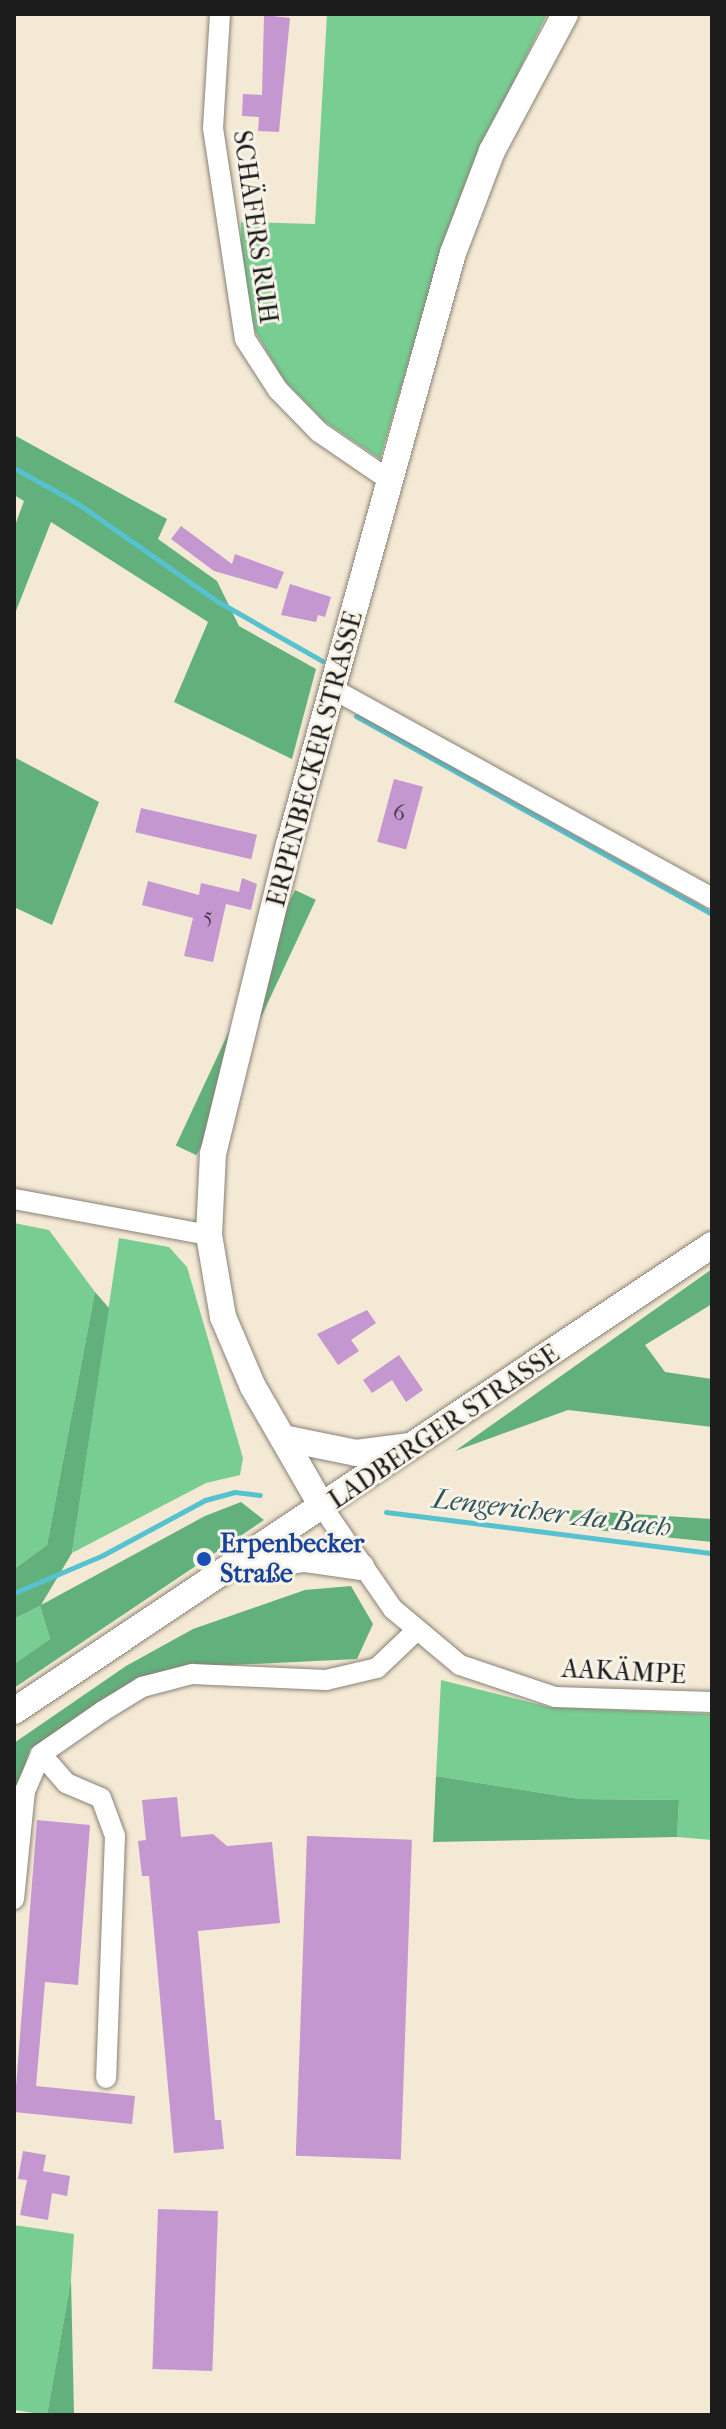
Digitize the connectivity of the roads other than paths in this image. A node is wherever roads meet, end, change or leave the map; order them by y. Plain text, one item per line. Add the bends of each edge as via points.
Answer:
1 (220, 14) edge
2 (565, 14) edge
3 (389, 480) junction
4 (335, 690) junction
5 (712, 898) edge
6 (14, 1199) edge
7 (209, 1235) junction
8 (712, 1245) edge
9 (283, 1438) junction
10 (419, 1445) junction
11 (323, 1508) junction
12 (361, 1567) junction
13 (230, 1570) junction
14 (416, 1631) junction
15 (712, 1702) edge
16 (14, 1711) edge
17 (41, 1754) junction
18 (14, 1899) edge
19 (106, 2078) dead end

1 - 3 street, SCHÄFERS RUH via 213,128 245,339 278,390 319,432
2 - 3 main road, ERPENBECKER STRASSE via 492,151 453,253
3 - 4 main road, ERPENBECKER STRASSE
4 - 5 street
4 - 7 main road, ERPENBECKER STRASSE via 289,845 222,1113 213,1154
6 - 7 street
7 - 9 main road, ERPENBECKER STRASSE via 223,1317 238,1357
8 - 10 main road, LADBERGER STRASSE
9 - 10 main road via 356,1453
9 - 11 main road, ERPENBECKER STRASSE
10 - 11 main road, LADBERGER STRASSE
11 - 12 street, AAKÄMPE
11 - 13 main road, LADBERGER STRASSE
12 - 13 main road via 304,1559
12 - 14 street, AAKÄMPE
13 - 16 main road, LADBERGER STRASSE
14 - 15 street, AAKÄMPE via 460,1665 555,1697
14 - 17 street via 377,1668 326,1680 229,1671 142,1687
17 - 18 street via 25,1791
17 - 19 street via 66,1783 101,1798 115,1836

